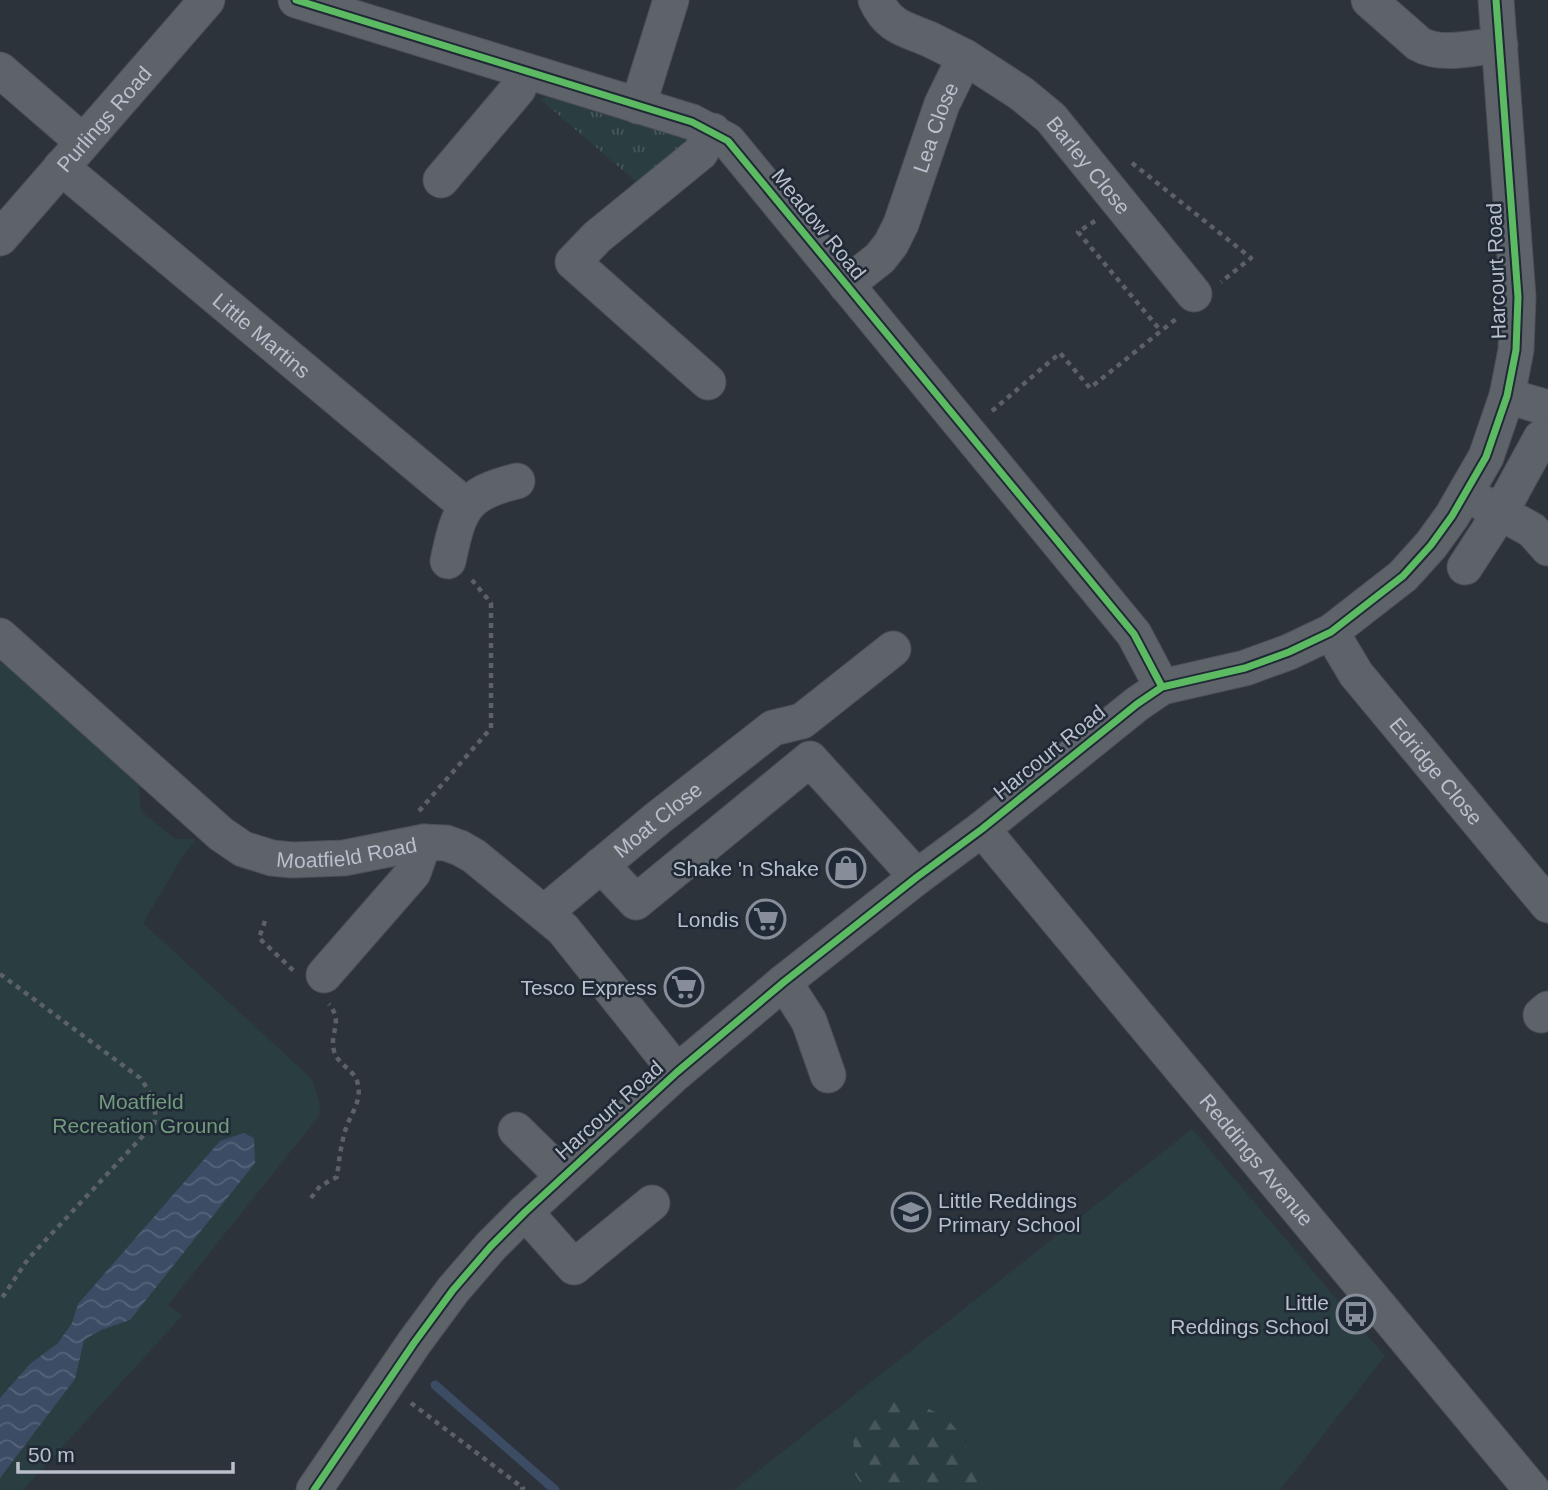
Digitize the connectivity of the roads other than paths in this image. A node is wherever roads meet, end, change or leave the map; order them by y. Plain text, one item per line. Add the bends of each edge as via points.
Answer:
1 (207, 0) edge
2 (296, 0) edge
3 (671, 0) edge
4 (876, 0) edge
5 (1369, 0) edge
6 (1496, 0) edge
7 (368, 10) edge
8 (1500, 45) junction
9 (965, 57) junction
10 (0, 70) edge
11 (526, 71) junction
12 (638, 106) junction
13 (713, 131) junction
14 (71, 154) junction
15 (441, 180) dead end
16 (0, 238) edge
17 (846, 285) junction
18 (1195, 300) road end
19 (708, 382) dead end
20 (1507, 396) junction
21 (1545, 423) edge
22 (517, 481) dead end
23 (1466, 494) junction
24 (465, 505) junction
25 (1500, 513) junction
26 (1548, 548) edge
27 (448, 561) road end
28 (1465, 567) dead end
29 (1331, 632) junction
30 (0, 636) edge
31 (893, 649) dead end
32 (1162, 687) junction
33 (421, 827) junction
34 (982, 830) junction
35 (601, 865) junction
36 (916, 877) junction
37 (1548, 905) edge
38 (544, 913) junction
39 (784, 982) junction
40 (317, 985) road end
41 (677, 1072) junction
42 (828, 1075) dead end
43 (516, 1129) dead end
44 (563, 1176) junction
45 (652, 1203) dead end
46 (525, 1212) junction
47 (314, 1490) edge
48 (1532, 1490) edge

1 - 14 street, Purlings Road
2 - 7 street, Meadow Road
3 - 12 street
4 - 9 street, Lea Close via 897,27
5 - 8 street via 1428,49
6 - 8 street, Harcourt Road
7 - 11 street, Meadow Road
8 - 20 street, Harcourt Road via 1518,297 1516,350
9 - 17 street, Lea Close via 942,104 891,244
9 - 18 street, Barley Close via 1051,118
10 - 14 street, Little Martins
11 - 12 street, Meadow Road
11 - 15 street via 518,89
12 - 13 street, Meadow Road
13 - 17 street, Meadow Road via 739,152
13 - 19 street via 700,153 573,262
14 - 16 street, Purlings Road
14 - 24 street, Little Martins
17 - 32 street, Meadow Road via 1134,634
20 - 21 street
20 - 23 street, Harcourt Road via 1486,457
21 - 25 street
22 - 24 street
23 - 25 street
23 - 29 street, Harcourt Road via 1403,576
24 - 27 street
25 - 26 street via 1532,530
25 - 28 street
29 - 32 street, Harcourt Road via 1245,668
29 - 37 street, Edridge Close via 1356,674
30 - 33 street, Moatfield Road via 243,849 272,858 313,861 356,856
31 - 35 street, Moat Close via 802,721 773,728
32 - 34 street, Harcourt Road
33 - 38 street, Moatfield Road via 474,856
33 - 40 street via 413,873
34 - 36 street, Harcourt Road
34 - 48 street, Reddings Avenue
35 - 36 street via 636,902 810,759
35 - 38 street, Moat Close
36 - 39 street, Harcourt Road
38 - 41 street, Moatfield Road via 563,929
39 - 41 street, Harcourt Road
39 - 42 street via 809,1021
41 - 44 street, Harcourt Road
43 - 44 street
44 - 46 street, Harcourt Road
45 - 46 street via 574,1267
46 - 47 street, Harcourt Road via 453,1290

